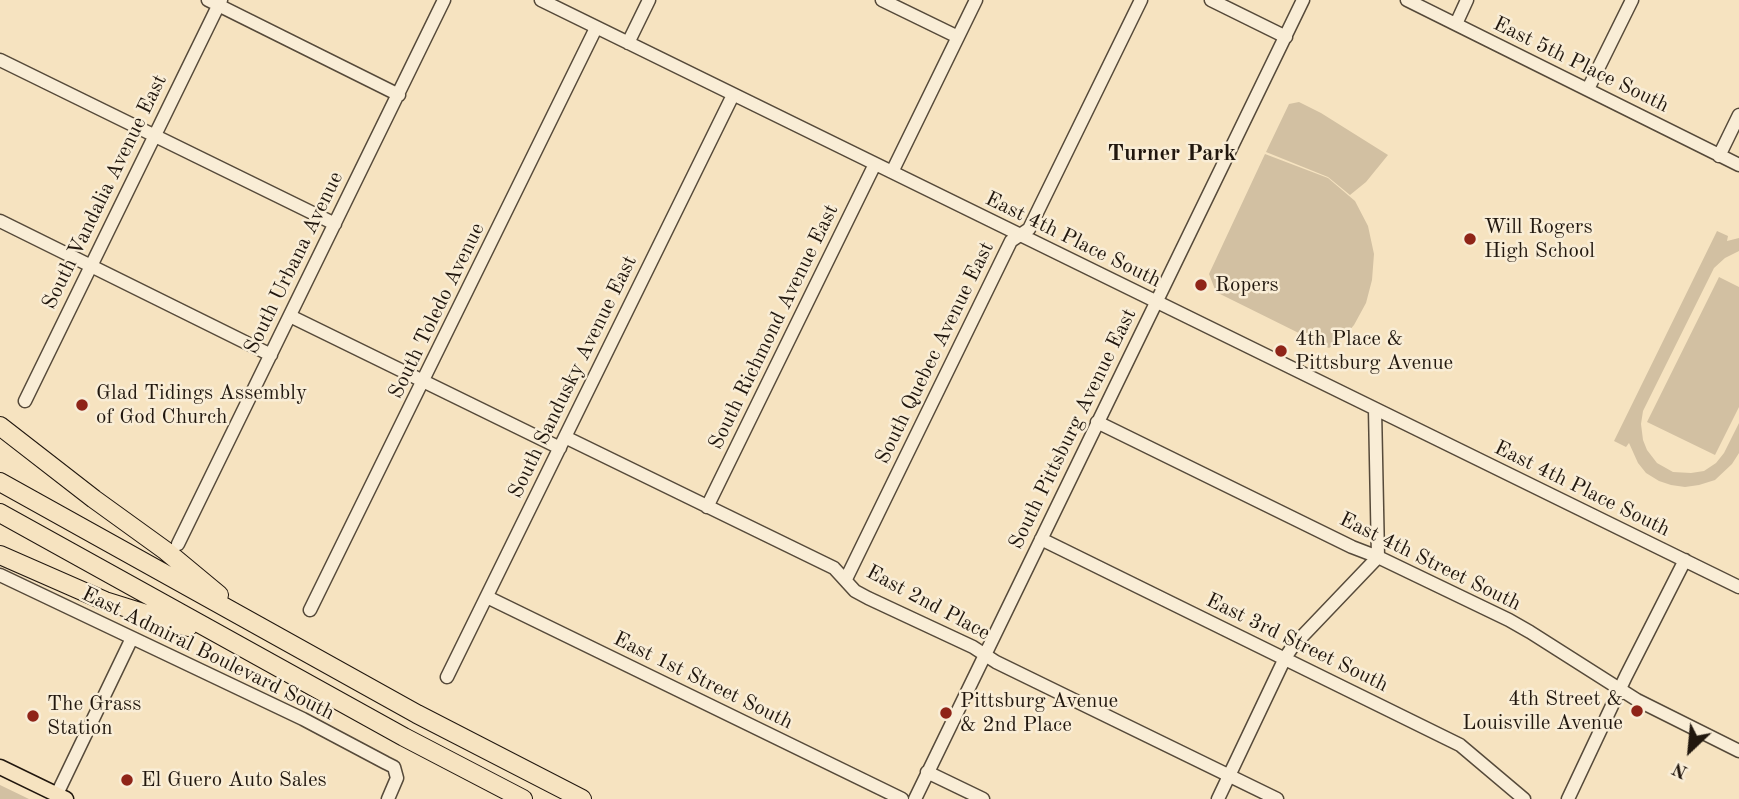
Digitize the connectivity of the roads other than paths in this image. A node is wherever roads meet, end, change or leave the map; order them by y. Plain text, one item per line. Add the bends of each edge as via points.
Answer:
1 (444, 0) edge
2 (541, 0) edge
3 (649, 0) edge
4 (882, 0) edge
5 (976, 0) edge
6 (1141, 0) edge
7 (1211, 0) edge
8 (1303, 0) edge
9 (1407, 0) edge
10 (1468, 0) edge
11 (1632, 0) edge
12 (216, 2) edge
13 (1456, 24) junction
14 (596, 27) junction
15 (958, 37) junction
16 (1286, 37) junction
17 (628, 43) junction
18 (0, 60) edge
19 (1588, 89) junction
20 (399, 95) junction
21 (733, 95) junction
22 (1739, 116) edge
23 (153, 135) junction
24 (1719, 156) junction
25 (875, 164) junction
26 (1739, 165) edge
27 (892, 173) junction
28 (0, 221) edge
29 (335, 224) junction
30 (1020, 235) junction
31 (90, 265) junction
32 (1156, 302) junction
33 (290, 317) junction
34 (271, 355) junction
35 (424, 382) junction
36 (25, 401) dead end
37 (1375, 409) junction
38 (1097, 422) junction
39 (0, 426) edge
40 (562, 443) junction
41 (0, 482) edge
42 (707, 507) junction
43 (0, 513) edge
44 (1041, 539) junction
45 (178, 544) dead end
46 (0, 555) edge
47 (1378, 557) junction
48 (1685, 560) junction
49 (0, 575) edge
50 (846, 579) junction
51 (1739, 587) edge
52 (487, 597) junction
53 (310, 610) dead end
54 (251, 622) junction
55 (222, 637) junction
56 (132, 638) junction
57 (985, 655) junction
58 (1285, 658) junction
59 (447, 677) dead end
60 (1620, 690) junction
61 (1739, 751) edge
62 (0, 767) edge
63 (927, 772) junction
64 (1230, 776) junction
65 (61, 797) edge
66 (388, 799) edge
67 (523, 799) edge
68 (582, 799) edge
69 (902, 799) edge
70 (915, 799) edge
71 (983, 799) edge
72 (1219, 799) edge
73 (1277, 799) edge
74 (1524, 799) edge
75 (1568, 799) edge

1 - 20 street, South Urbana Avenue
2 - 14 street, East 4th Place South
3 - 17 street
4 - 15 street
5 - 15 street
6 - 30 street, South Quebec Avenue East via 1029,229
7 - 16 street
8 - 16 street, South Pittsburg Avenue East
9 - 13 street, East 5th Place South
10 - 13 street
11 - 19 street
12 - 20 street
12 - 23 street, South Vandalia Avenue East
13 - 19 street, East 5th Place South
14 - 17 street, East 4th Place South
14 - 35 street, South Toledo Avenue
15 - 27 street
16 - 32 street, South Pittsburg Avenue East
17 - 21 street, East 4th Place South
18 - 23 street
19 - 24 street, East 5th Place South
20 - 29 street, South Urbana Avenue
21 - 25 street, East 4th Place South
21 - 40 street, South Sandusky Avenue East
22 - 24 street
23 - 29 street
23 - 31 street, South Vandalia Avenue East
24 - 26 street, East 5th Place South
25 - 27 street, East 4th Place South
25 - 42 street, South Richmond Avenue East
27 - 30 street, East 4th Place South
28 - 31 street
29 - 33 street, South Urbana Avenue
30 - 32 street, East 4th Place South
30 - 50 street, South Quebec Avenue East via 1012,241
31 - 34 street
31 - 36 street, South Vandalia Avenue East
32 - 37 street, East 4th Place South
32 - 38 street, South Pittsburg Avenue East
33 - 34 street, South Urbana Avenue
33 - 35 street, East 2nd Place
34 - 45 street, South Urbana Avenue
35 - 40 street, East 2nd Place
35 - 53 street, South Toledo Avenue
37 - 47 street
37 - 48 street, East 4th Place South
38 - 44 street, South Pittsburg Avenue East
38 - 47 street, East 4th Street South
39 - 54 highway via 166,551
40 - 42 street, East 2nd Place
40 - 52 street, South Sandusky Avenue East
41 - 54 highway
42 - 50 street, East 2nd Place via 834,568
43 - 55 highway
44 - 57 street, South Pittsburg Avenue East
44 - 58 street, East 3rd Street South
46 - 55 highway via 106,601
47 - 58 street
47 - 60 street, East 4th Street South via 1519,626
48 - 51 street, East 4th Place South
48 - 60 street
49 - 56 street, East Admiral Boulevard South
50 - 57 street, East 2nd Place via 855,591
52 - 59 street, South Sandusky Avenue East
52 - 69 street, East 1st Street South
54 - 68 highway
55 - 67 highway
56 - 65 street
56 - 66 street, East Admiral Boulevard South via 394,767 395,784
57 - 63 street, South Pittsburg Avenue East
57 - 64 street, East 2nd Place
58 - 64 street
58 - 74 street, East 3rd Street South via 1460,745
60 - 61 street, East 4th Street South
60 - 75 street
62 - 65 main road
63 - 70 street, South Pittsburg Avenue East
63 - 71 street
64 - 72 street
64 - 73 street, East 2nd Place

